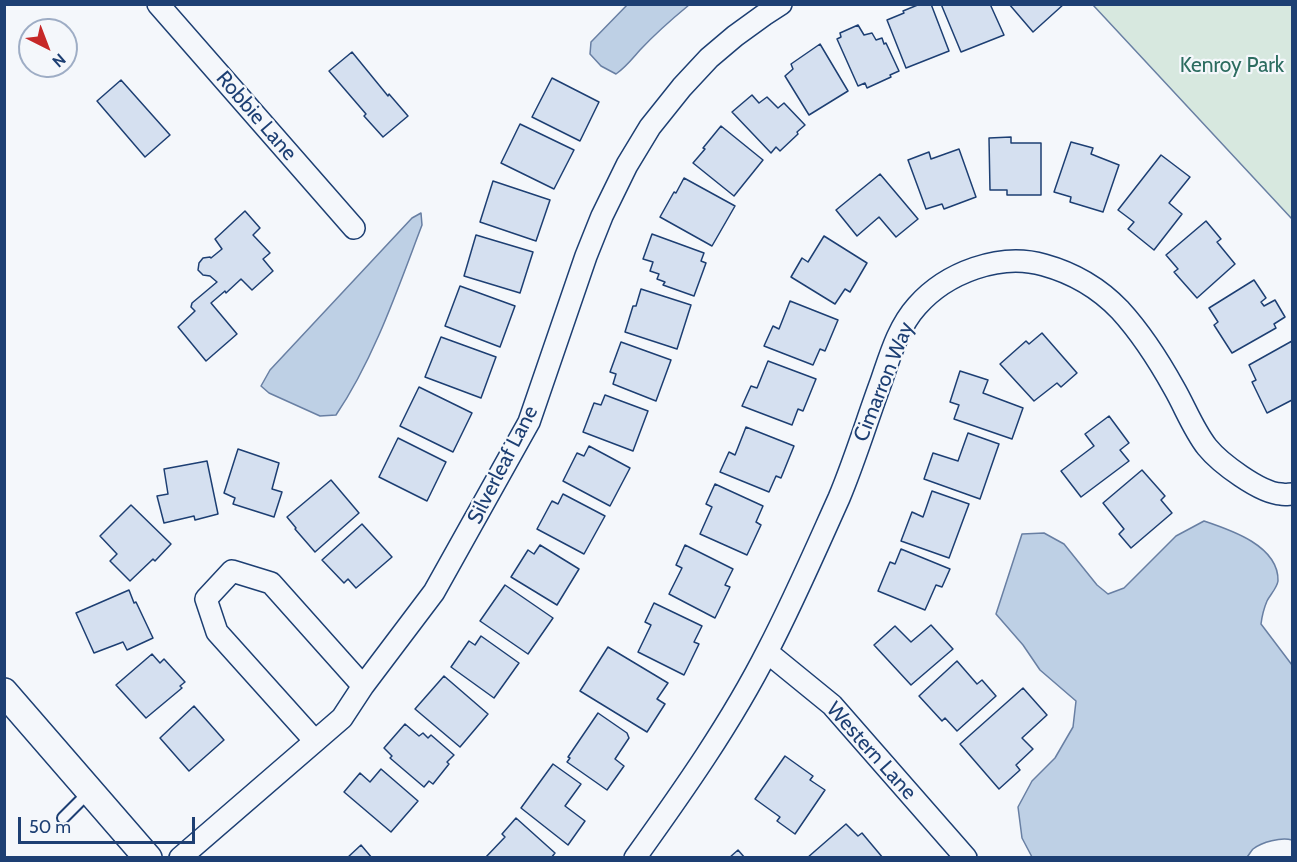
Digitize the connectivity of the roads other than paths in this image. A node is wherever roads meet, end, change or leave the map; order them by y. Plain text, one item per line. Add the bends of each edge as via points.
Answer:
1 (158, 4) edge
2 (781, 4) edge
3 (354, 228) dead end
4 (1293, 494) edge
5 (767, 652) junction
6 (363, 686) junction
7 (4, 692) edge
8 (315, 741) junction
9 (90, 791) junction
10 (63, 818) dead end
11 (148, 858) edge
12 (180, 858) edge
13 (634, 858) edge
14 (966, 858) edge

1 - 3 street, Robbie Lane
2 - 6 street, Silverleaf Lane via 709,58 650,127 602,216 529,422 434,592
4 - 5 street, Cimarron Way via 1279,495 1249,482 1208,448 1152,352 1100,291 1070,274 1036,263 992,264 949,279 917,306 907,320 893,346 846,481
5 - 13 street, Cimarron Way via 685,789
5 - 14 street, Western Lane via 832,705
6 - 8 street, Silverleaf Lane via 342,718
6 - 8 street via 271,583 232,571 206,599 217,632
7 - 9 street
8 - 12 street, Silverleaf Lane
9 - 10 lane
9 - 11 street

